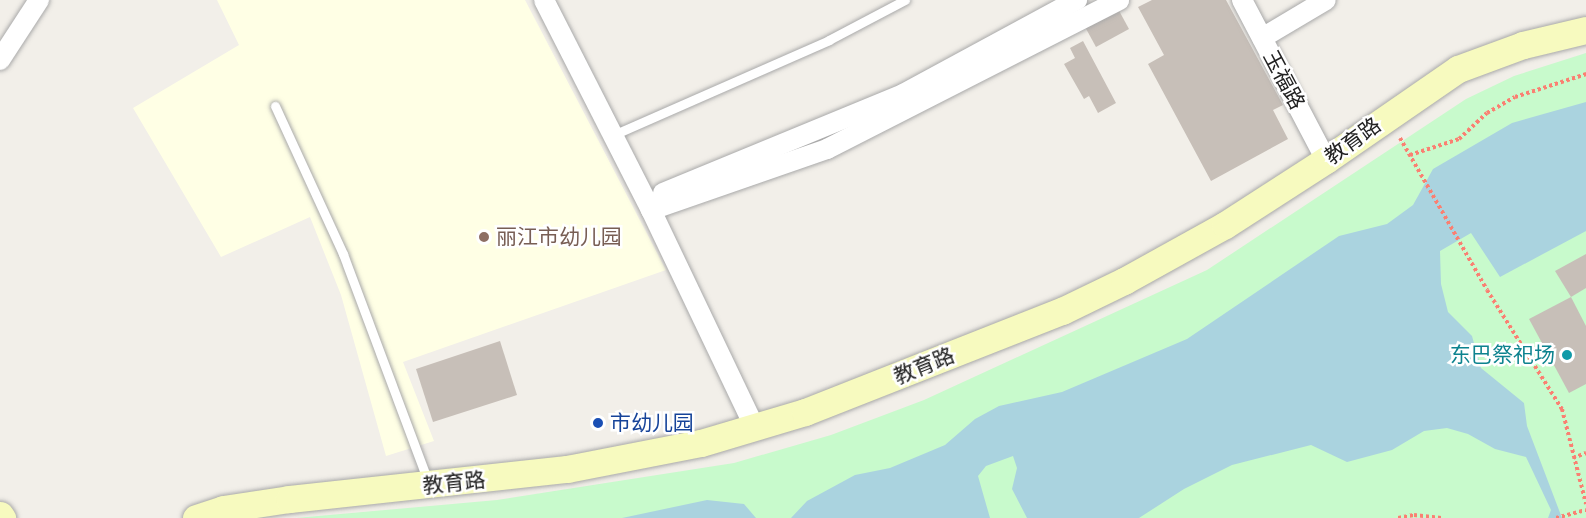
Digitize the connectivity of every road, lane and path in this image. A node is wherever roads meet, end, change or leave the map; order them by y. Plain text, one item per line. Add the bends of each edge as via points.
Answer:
1 (39, 0) edge
2 (904, 0) edge
3 (1077, 0) edge
4 (1119, 0) edge
5 (1242, 0) edge
6 (1326, 0) edge
7 (551, 2) edge
8 (1586, 30) edge
9 (1262, 38) junction
10 (0, 60) edge
11 (1586, 74) edge
12 (275, 106) dead end
13 (1387, 116) junction
14 (613, 135) junction
15 (1410, 155) junction
16 (1326, 160) junction
17 (663, 193) dead end
18 (651, 210) junction
19 (755, 428) junction
20 (1586, 453) edge
21 (1573, 458) junction
22 (430, 486) junction
23 (1586, 504) edge
24 (1586, 510) edge
25 (196, 518) edge
26 (1398, 518) edge
27 (1444, 518) edge
28 (1556, 518) edge

1 - 10 street
2 - 14 lane via 830,40
3 - 17 street via 903,94
4 - 18 street via 827,149
5 - 9 street, 玉福路
6 - 9 street
7 - 14 street
8 - 13 main road, 教育路 via 1523,45 1458,69
9 - 16 street, 玉福路
11 - 15 path via 1515,97 1487,113 1459,139
12 - 22 lane via 343,254
13 - 15 path
13 - 16 main road, 教育路
14 - 18 street
15 - 21 path via 1487,290 1562,409
16 - 19 main road, 教育路 via 1175,254 1062,311 855,394
18 - 19 street
19 - 22 main road, 教育路 via 635,457
20 - 21 path
21 - 23 path
22 - 25 main road, 教育路 via 289,499 224,509
24 - 28 path
26 - 27 path via 1414,514

